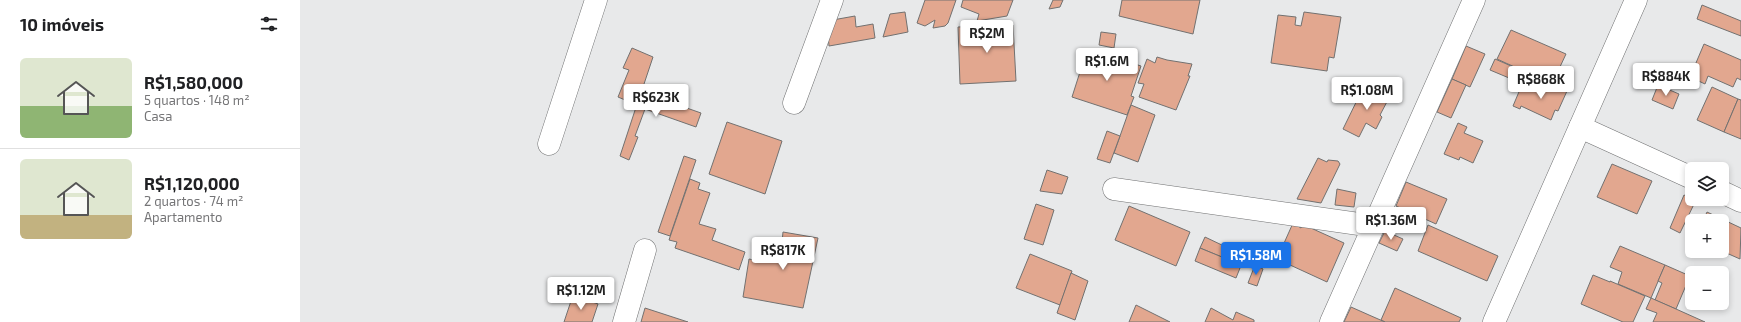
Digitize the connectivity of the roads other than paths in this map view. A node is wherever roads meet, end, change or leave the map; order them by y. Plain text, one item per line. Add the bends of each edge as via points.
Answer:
1 (596, 0) edge
2 (832, 0) edge
3 (1474, 0) edge
4 (1636, 0) edge
5 (794, 103) dead end
6 (1580, 127) junction
7 (549, 144) dead end
8 (1685, 175) edge
9 (1114, 189) dead end
10 (1729, 195) edge
11 (1741, 200) edge
12 (1373, 226) junction
13 (645, 250) dead end
14 (624, 322) edge
15 (1331, 322) edge
16 (1494, 322) edge

1 - 7 street
2 - 5 street
3 - 12 street
4 - 6 street
6 - 8 street
6 - 16 street
9 - 12 street
10 - 11 street
12 - 15 street
13 - 14 street

